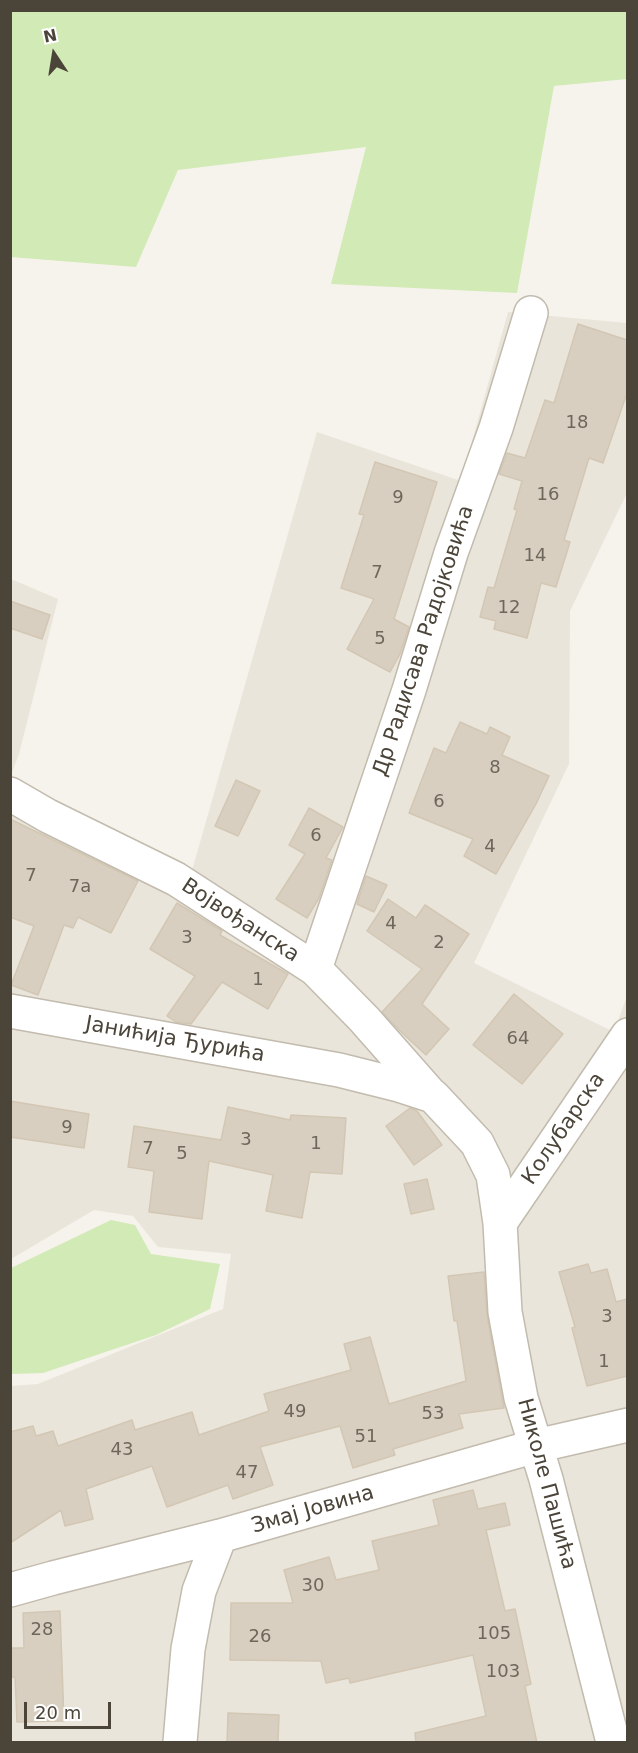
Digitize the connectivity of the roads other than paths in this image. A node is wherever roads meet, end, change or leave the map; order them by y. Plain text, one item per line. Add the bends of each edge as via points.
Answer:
1 (531, 313) dead end
2 (10, 794) edge
3 (315, 969) junction
4 (10, 1011) edge
5 (364, 1019) junction
6 (627, 1035) edge
7 (339, 1070) junction
8 (432, 1096) junction
9 (500, 1223) junction
10 (624, 1419) edge
11 (536, 1446) junction
12 (220, 1536) junction
13 (10, 1590) edge
14 (180, 1743) edge
15 (613, 1743) edge

1 - 3 street, Др Радисава Радојковића
2 - 3 street, Војвођанска via 176,879
3 - 5 street, Војвођанска
4 - 7 street, Јанићија Ђурића
5 - 7 street via 370,1042 364,1058 355,1067
5 - 8 street, Војвођанска
6 - 9 street, Колубарска
7 - 8 street, Јанићија Ђурића
8 - 9 street, Јанићија Ђурића via 477,1143 493,1175
9 - 11 street, Николе Пашића via 505,1312 521,1398
10 - 11 street, Змај Јовина
11 - 12 street, Змај Јовина
11 - 15 street, Николе Пашића
12 - 13 street, Змај Јовина
12 - 14 street via 199,1590 188,1650

